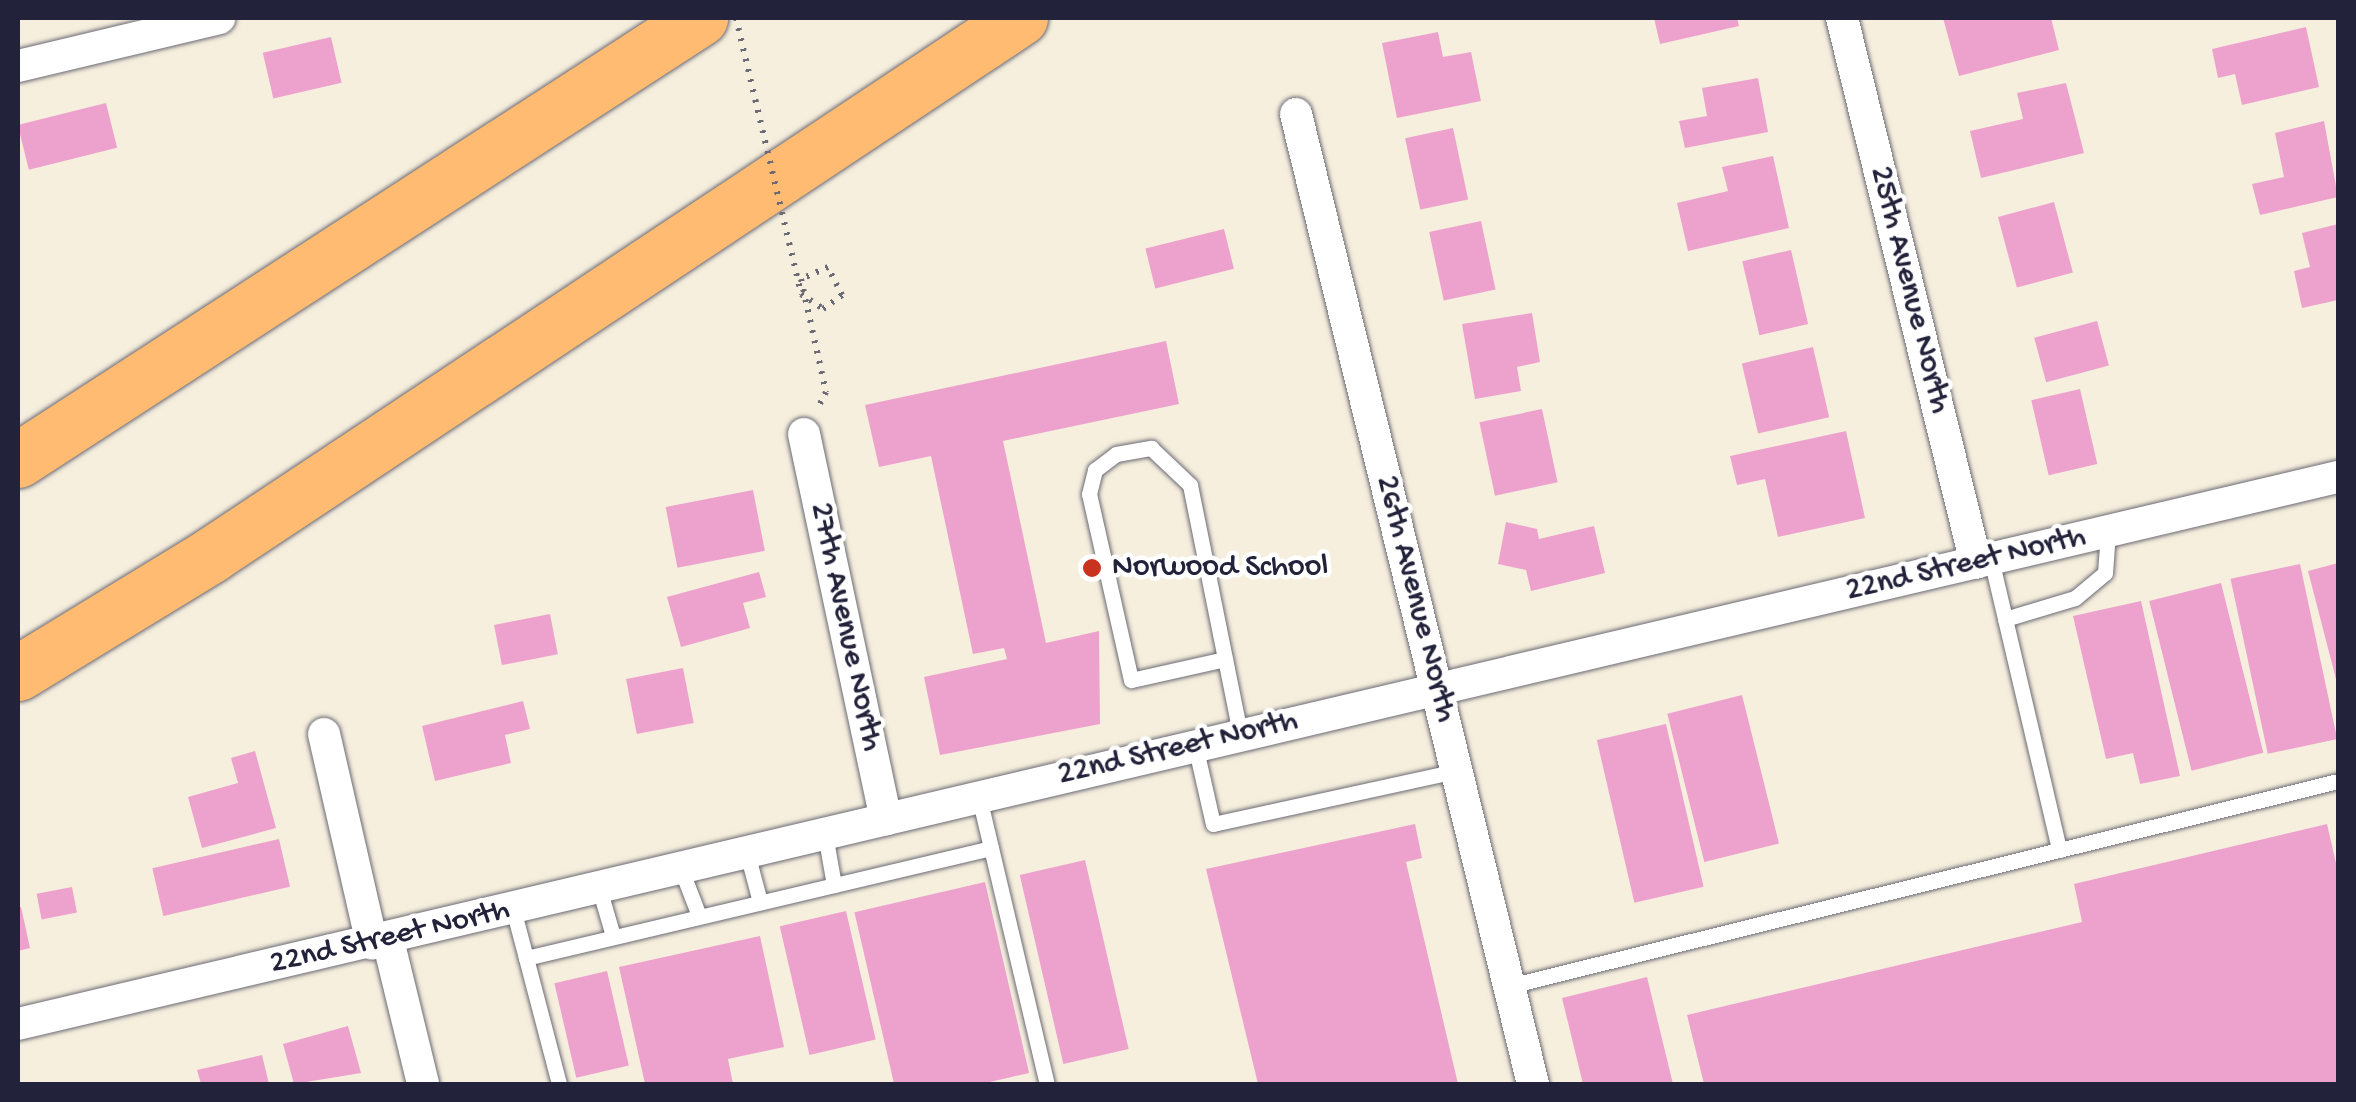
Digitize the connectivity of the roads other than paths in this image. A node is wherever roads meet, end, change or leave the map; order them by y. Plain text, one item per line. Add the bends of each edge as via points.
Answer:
1 (218, 18) edge
2 (700, 18) edge
3 (1020, 18) edge
4 (1842, 18) edge
5 (160, 25) edge
6 (18, 66) edge
7 (1296, 114) dead end
8 (804, 434) road end
9 (18, 460) edge
10 (2338, 478) edge
11 (2108, 532) junction
12 (1984, 561) junction
13 (2005, 619) junction
14 (1225, 659) junction
15 (18, 672) edge
16 (1436, 688) junction
17 (324, 734) dead end
18 (1240, 734) junction
19 (1195, 746) junction
20 (1457, 771) junction
21 (2338, 781) edge
22 (978, 797) junction
23 (886, 820) junction
24 (825, 834) junction
25 (992, 848) junction
26 (2058, 850) junction
27 (747, 853) junction
28 (682, 869) junction
29 (834, 884) junction
30 (599, 888) junction
31 (760, 902) junction
32 (513, 909) junction
33 (698, 916) junction
34 (614, 936) junction
35 (380, 942) junction
36 (526, 958) junction
37 (1509, 986) junction
38 (18, 1024) edge
39 (423, 1084) edge
40 (558, 1084) edge
41 (1047, 1084) edge
42 (1533, 1084) edge

1 - 5 street
2 - 9 highway
3 - 15 highway via 211,555
4 - 12 street, 25th Avenue North
5 - 6 street
7 - 16 street, 26th Avenue North
8 - 23 street, 27th Avenue North
10 - 11 street, 22nd Street North
11 - 12 street, 22nd Street North
11 - 13 lane via 2105,573 2075,598
12 - 13 lane
12 - 16 street, 22nd Street North
13 - 26 lane
14 - 14 lane via 1190,485 1150,448 1116,454 1095,470 1089,494 1132,680
14 - 18 lane
16 - 18 street, 22nd Street North
16 - 20 street, 26th Avenue North
17 - 35 street
18 - 19 street, 22nd Street North
19 - 20 lane via 1213,824
19 - 22 street, 22nd Street North
20 - 37 street, 26th Avenue North
21 - 26 lane
22 - 23 street, 22nd Street North
22 - 25 lane
23 - 24 street, 22nd Street North
24 - 27 street, 22nd Street North
24 - 29 lane
25 - 29 lane
25 - 41 lane
26 - 37 lane
27 - 28 street, 22nd Street North
27 - 31 lane
28 - 30 street, 22nd Street North
28 - 33 lane
29 - 31 lane
30 - 32 street, 22nd Street North
30 - 34 lane
31 - 33 lane
32 - 35 street, 22nd Street North
32 - 36 lane
33 - 34 lane
34 - 36 lane
35 - 38 street, 22nd Street North
35 - 39 street
36 - 40 lane
37 - 42 street, 26th Avenue North

